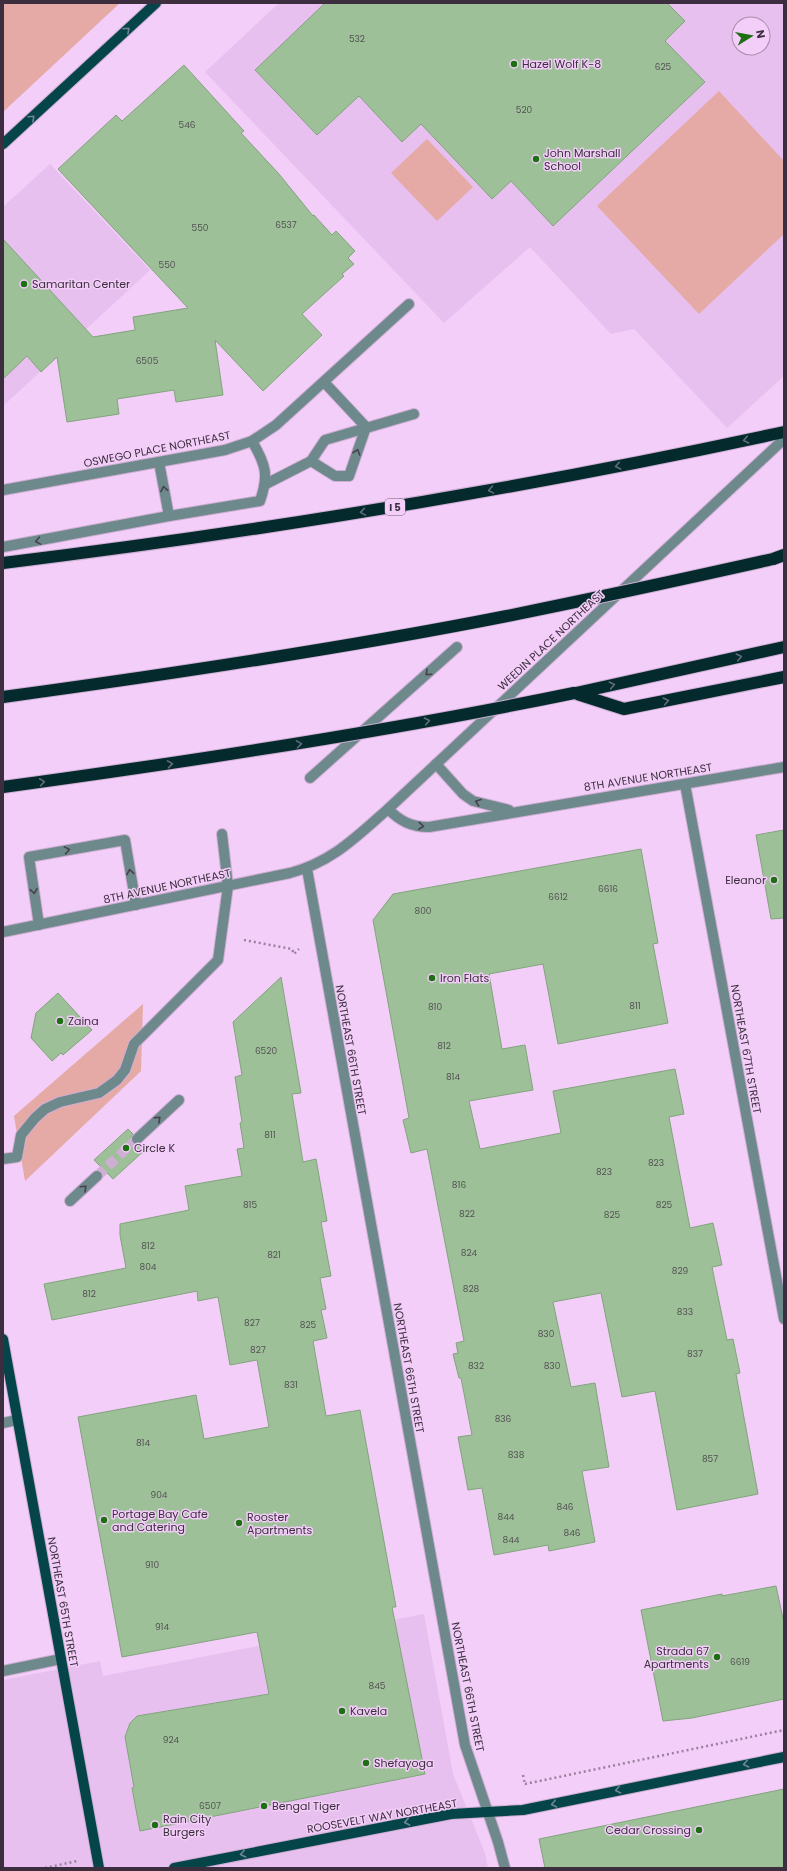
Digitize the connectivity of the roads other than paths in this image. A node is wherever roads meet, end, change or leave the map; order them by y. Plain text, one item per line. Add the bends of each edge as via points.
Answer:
1 (156, 3) edge
2 (3, 144) edge
3 (409, 304) dead end
4 (324, 382) junction
5 (414, 414) dead end
6 (366, 427) junction
7 (784, 432) edge
8 (784, 439) edge
9 (252, 441) junction
10 (311, 461) junction
11 (159, 462) junction
12 (266, 484) junction
13 (3, 490) edge
14 (169, 516) junction
15 (3, 547) edge
16 (780, 557) edge
17 (3, 563) edge
18 (457, 647) dead end
19 (784, 647) edge
20 (784, 677) edge
21 (574, 693) junction
22 (3, 697) edge
23 (436, 764) junction
24 (784, 767) edge
25 (310, 778) dead end
26 (685, 784) junction
27 (3, 787) edge
28 (388, 809) junction
29 (515, 811) junction
30 (222, 834) dead end
31 (333, 856) joint
32 (306, 869) junction
33 (228, 886) junction
34 (136, 905) junction
35 (39, 925) junction
36 (3, 932) edge
37 (179, 1100) dead end
38 (137, 1139) tunnel mouth
39 (3, 1159) edge
40 (97, 1176) tunnel mouth
41 (70, 1201) dead end
42 (784, 1319) edge
43 (3, 1339) edge
44 (18, 1420) junction
45 (3, 1423) edge
46 (61, 1659) junction
47 (3, 1671) edge
48 (784, 1756) edge
49 (487, 1812) junction
50 (99, 1868) edge
51 (174, 1868) edge
52 (504, 1868) edge

2 -> 1 main road
3 - 4 street, OSWEGO PLACE NORTHEAST
4 - 6 street
4 - 9 street, OSWEGO PLACE NORTHEAST via 276,425
5 - 6 street
6 - 10 street via 325,440
10 -> 6 street via 335,476 349,476
7 -> 17 highway, I 5 via 574,475 424,502 235,532
8 - 23 street, WEEDIN PLACE NORTHEAST
9 - 11 street, OSWEGO PLACE NORTHEAST via 225,450
9 - 12 street via 263,460
10 - 12 street
11 - 13 street, OSWEGO PLACE NORTHEAST
14 -> 11 street
12 - 14 street via 260,501
14 -> 15 street
16 - 22 highway, bridge via 521,613 372,640
18 -> 25 street
21 -> 19 highway
21 -> 20 highway via 624,709
27 -> 21 highway, bridge via 165,765 356,734
23 - 28 street, WEEDIN PLACE NORTHEAST
29 -> 23 street, 8TH AVENUE NORTHEAST via 473,801 463,794
24 - 26 street, 8TH AVENUE NORTHEAST
26 - 29 street, 8TH AVENUE NORTHEAST
26 - 42 street, NORTHEAST 67TH STREET
28 -> 29 street, 8TH AVENUE NORTHEAST via 396,818 418,827
28 - 31 street, WEEDIN PLACE NORTHEAST
30 - 33 street
31 - 32 street, 8TH AVENUE NORTHEAST
32 - 33 street, 8TH AVENUE NORTHEAST
32 - 49 street, NORTHEAST 66TH STREET via 465,1746
33 - 34 street, 8TH AVENUE NORTHEAST
33 - 39 street via 218,960 134,1044 125,1070 118,1080 109,1088 91,1096 51,1106 35,1118 21,1135 17,1156
34 - 35 street, 8TH AVENUE NORTHEAST
34 -> 35 street via 125,840 28,857
35 - 36 street, 8TH AVENUE NORTHEAST
38 -> 37 street
41 -> 40 street
43 - 44 main road, NORTHEAST 65TH STREET
44 - 45 street
44 - 46 main road, NORTHEAST 65TH STREET
46 - 47 street
46 - 50 main road, NORTHEAST 65TH STREET
48 -> 49 main road, ROOSEVELT WAY NORTHEAST via 523,1810
49 -> 51 main road, ROOSEVELT WAY NORTHEAST via 451,1814
49 - 52 street, NORTHEAST 66TH STREET

